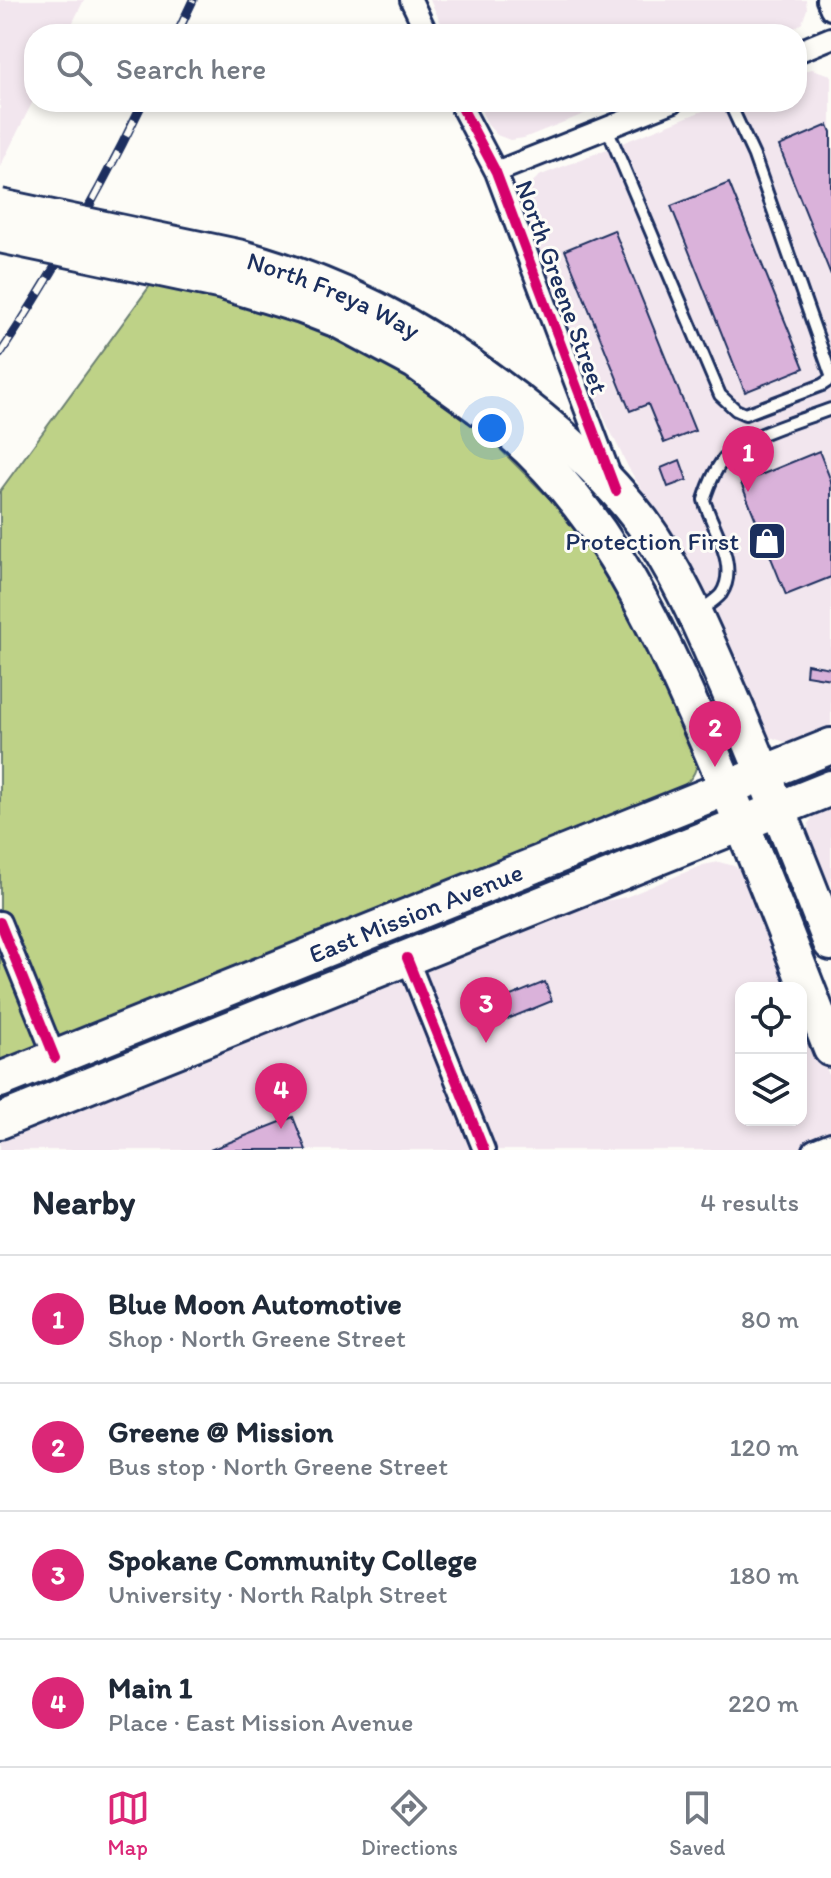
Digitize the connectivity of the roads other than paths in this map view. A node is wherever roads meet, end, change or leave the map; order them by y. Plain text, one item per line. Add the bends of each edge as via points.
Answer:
1 (411, 0) edge
2 (827, 0) edge
3 (831, 9) edge
4 (422, 24) edge
5 (831, 38) edge
6 (807, 48) edge
7 (464, 112) edge
8 (647, 112) edge
9 (734, 112) edge
10 (607, 128) junction
11 (496, 172) junction
12 (0, 207) edge
13 (0, 235) edge
14 (831, 377) edge
15 (488, 396) junction
16 (831, 409) edge
17 (616, 491) junction
18 (696, 614) junction
19 (831, 746) edge
20 (764, 773) junction
21 (728, 788) junction
22 (828, 792) edge
23 (778, 809) junction
24 (742, 823) junction
25 (0, 922) edge
26 (831, 943) edge
27 (407, 958) junction
28 (831, 1049) edge
29 (55, 1058) junction
30 (0, 1080) edge
31 (0, 1121) edge
32 (831, 1143) edge
33 (484, 1150) edge
34 (814, 1150) edge

1 - 4 street
2 - 3 street
5 - 6 street
7 - 11 street, North Greene Street
8 - 10 street
9 - 14 lane
10 - 11 street
10 - 14 lane via 720,395 745,414
11 - 17 street, North Greene Street
12 - 15 main road, North Freya Way, bridge via 278,268 355,298 426,336
13 - 15 main road, North Freya Way, bridge via 223,282 302,306
15 - 17 main road, North Freya Way via 570,444
15 - 21 main road, North Freya Way via 512,433 541,460 617,556 658,631
16 - 18 lane via 748,441 717,467 704,500 727,558 728,575 721,594
17 - 18 main road, North Greene Street via 663,554
18 - 20 main road, North Greene Street
19 - 20 main road, East Mission Avenue
20 - 21 main road, East Mission Avenue
20 - 23 main road, North Greene Street
21 - 24 main road
21 - 29 main road, East Mission Avenue
22 - 23 main road, East Mission Avenue
23 - 24 main road, East Mission Avenue
23 - 26 main road, North Greene Street via 815,886
24 - 27 main road, East Mission Avenue
24 - 28 main road
25 - 29 street
27 - 31 main road, East Mission Avenue
27 - 33 street
29 - 30 main road, East Mission Avenue
32 - 34 street

